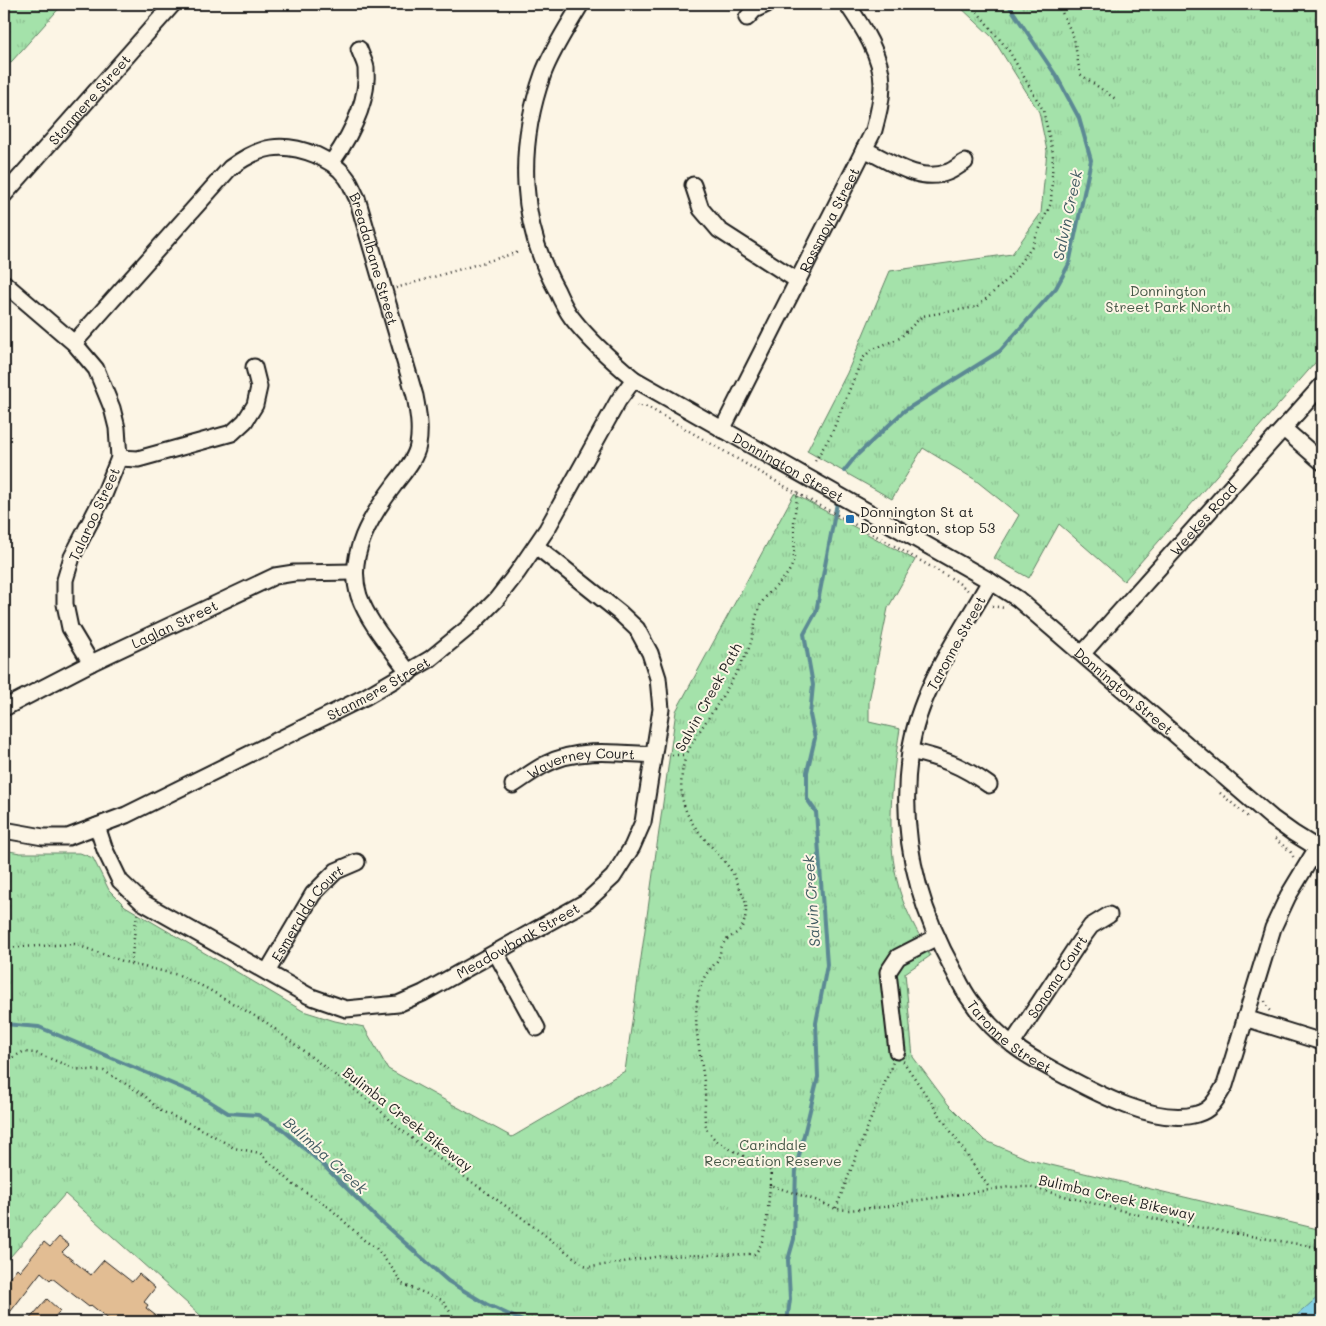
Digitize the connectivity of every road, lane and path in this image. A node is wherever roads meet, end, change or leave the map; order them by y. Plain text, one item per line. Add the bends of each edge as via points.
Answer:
1 (173, 4) edge
2 (581, 4) edge
3 (767, 4) edge
4 (847, 4) edge
5 (971, 4) edge
6 (1058, 4) edge
7 (747, 18) dead end
8 (359, 49) dead end
9 (1117, 100) dead end
10 (864, 149) junction
11 (332, 162) junction
12 (965, 162) dead end
13 (693, 185) dead end
14 (4, 195) edge
15 (519, 252) dead end
16 (798, 281) junction
17 (4, 282) edge
18 (386, 292) junction
19 (74, 343) junction
20 (254, 367) dead end
21 (634, 380) junction
22 (1322, 385) edge
23 (637, 405) dead end
24 (1284, 429) junction
25 (722, 430) junction
26 (119, 458) junction
27 (815, 461) dead end
28 (1322, 462) edge
29 (798, 492) junction
30 (536, 546) junction
31 (354, 572) junction
32 (990, 580) junction
33 (969, 591) dead end
34 (1083, 653) junction
35 (91, 663) junction
36 (409, 672) junction
37 (4, 708) edge
38 (910, 751) junction
39 (660, 755) junction
40 (685, 755) junction
41 (989, 785) dead end
42 (513, 786) dead end
43 (97, 826) junction
44 (4, 830) edge
45 (1320, 850) edge
46 (357, 862) dead end
47 (142, 902) junction
48 (1109, 915) dead end
49 (937, 937) junction
50 (4, 948) edge
51 (496, 953) junction
52 (131, 964) junction
53 (267, 972) junction
54 (1264, 997) dead end
55 (1272, 1012) dead end
56 (1245, 1018) junction
57 (537, 1028) dead end
58 (1322, 1042) edge
59 (1012, 1044) junction
60 (897, 1051) junction
61 (4, 1062) edge
62 (770, 1185) junction
63 (990, 1190) junction
64 (836, 1208) junction
65 (1322, 1248) edge
66 (457, 1322) edge

1 - 14 street, Stanmere Street
2 - 21 street, Donnington Street via 544,72 533,107 526,149 526,189 531,225 548,275 570,316
3 - 7 street via 754,10
4 - 10 street, Rossmoya Street via 864,29 876,56 882,83 878,116
5 - 27 path via 1009,51 1043,110 1053,153 1051,203 1032,246 1007,280 977,307 922,316 900,338 871,350 862,360 831,435
6 - 9 path via 1074,38 1080,74
8 - 11 street via 366,67 359,115
10 - 12 street via 916,174 929,176 948,172
10 - 16 street, Rossmoya Street
11 - 18 street, Breadalbane Street via 347,178 357,198
11 - 19 street, Breadalbane Street via 283,146 264,149 230,168
13 - 16 street via 701,210 718,230
15 - 18 path
16 - 25 street, Rossmoya Street
17 - 19 street, Talaroo Street
18 - 31 street, Breadalbane Street via 415,396 420,421 418,447 406,470 373,515 364,533
19 - 26 street, Talaroo Street via 96,369 103,384 117,428
20 - 26 street via 259,386 255,405 232,433 138,459
21 - 25 street, Donnington Street
21 - 30 street, Stanmere Street via 618,402
22 - 24 street, Weekes Road
23 - 29 path via 651,409
24 - 28 street
24 - 34 street, Weekes Road
25 - 32 street, Donnington Street
26 - 35 street, Talaroo Street via 72,557 65,580 70,628
29 - 33 path
29 - 40 path, Salvin Creek Path via 793,564 756,612 754,630 741,664
30 - 36 street, Stanmere Street via 496,600 469,627
30 - 39 street, Meadowbank Street via 637,629 658,678
31 - 35 street, Laglan Street via 275,576
31 - 36 street, Breadalbane Street via 366,612
32 - 34 street, Donnington Street
32 - 38 street, Taronne Street via 935,677
34 - 45 street, Donnington Street via 1272,818
35 - 37 street, Laglan Street
36 - 43 street, Stanmere Street via 365,698 126,816
38 - 41 street via 950,762
38 - 49 street, Taronne Street via 906,820 910,853
39 - 40 path
39 - 42 street, Waverney Court via 574,755 547,764
39 - 51 street, Meadowbank Street via 643,822 613,877 587,901
40 - 62 path, Salvin Creek Path via 681,774 685,806 696,830 731,870 746,900 743,926 722,945 716,962 699,988 697,1033 708,1131 716,1141 771,1171
43 - 44 street, Stanmere Street via 68,837 43,837
43 - 47 street, Meadowbank Street via 120,881
45 - 56 street, Taronne Street via 1288,896 1273,928
46 - 53 street, Esmeralda Court via 336,871 314,894
47 - 52 path via 136,920
47 - 53 street, Meadowbank Street
48 - 59 street, Sonoma Court via 1091,926 1080,940
49 - 59 street, Taronne Street via 970,1000
49 - 60 street via 898,956 888,972
50 - 52 path, Bulimba Creek Bikeway via 74,944
51 - 53 street, Meadowbank Street via 398,1004 346,1009 309,996
51 - 57 street
52 - 62 path, Bulimba Creek Bikeway via 179,975 267,1023 352,1087 424,1148 584,1265 592,1267 661,1256 754,1254 764,1236
54 - 55 path via 1267,1008
56 - 58 street
56 - 59 street, Taronne Street via 1224,1085 1213,1105 1198,1114 1175,1117 1122,1104 1098,1094
60 - 63 path
60 - 64 path
61 - 66 path via 23,1052 36,1053 76,1069 104,1071 144,1096 159,1110 234,1148 260,1153 294,1185 329,1207 376,1248 402,1284 442,1300
62 - 64 path, Bulimba Creek Bikeway
63 - 64 path, Bulimba Creek Bikeway via 884,1207
63 - 65 path, Bulimba Creek Bikeway via 1029,1186 1167,1222

